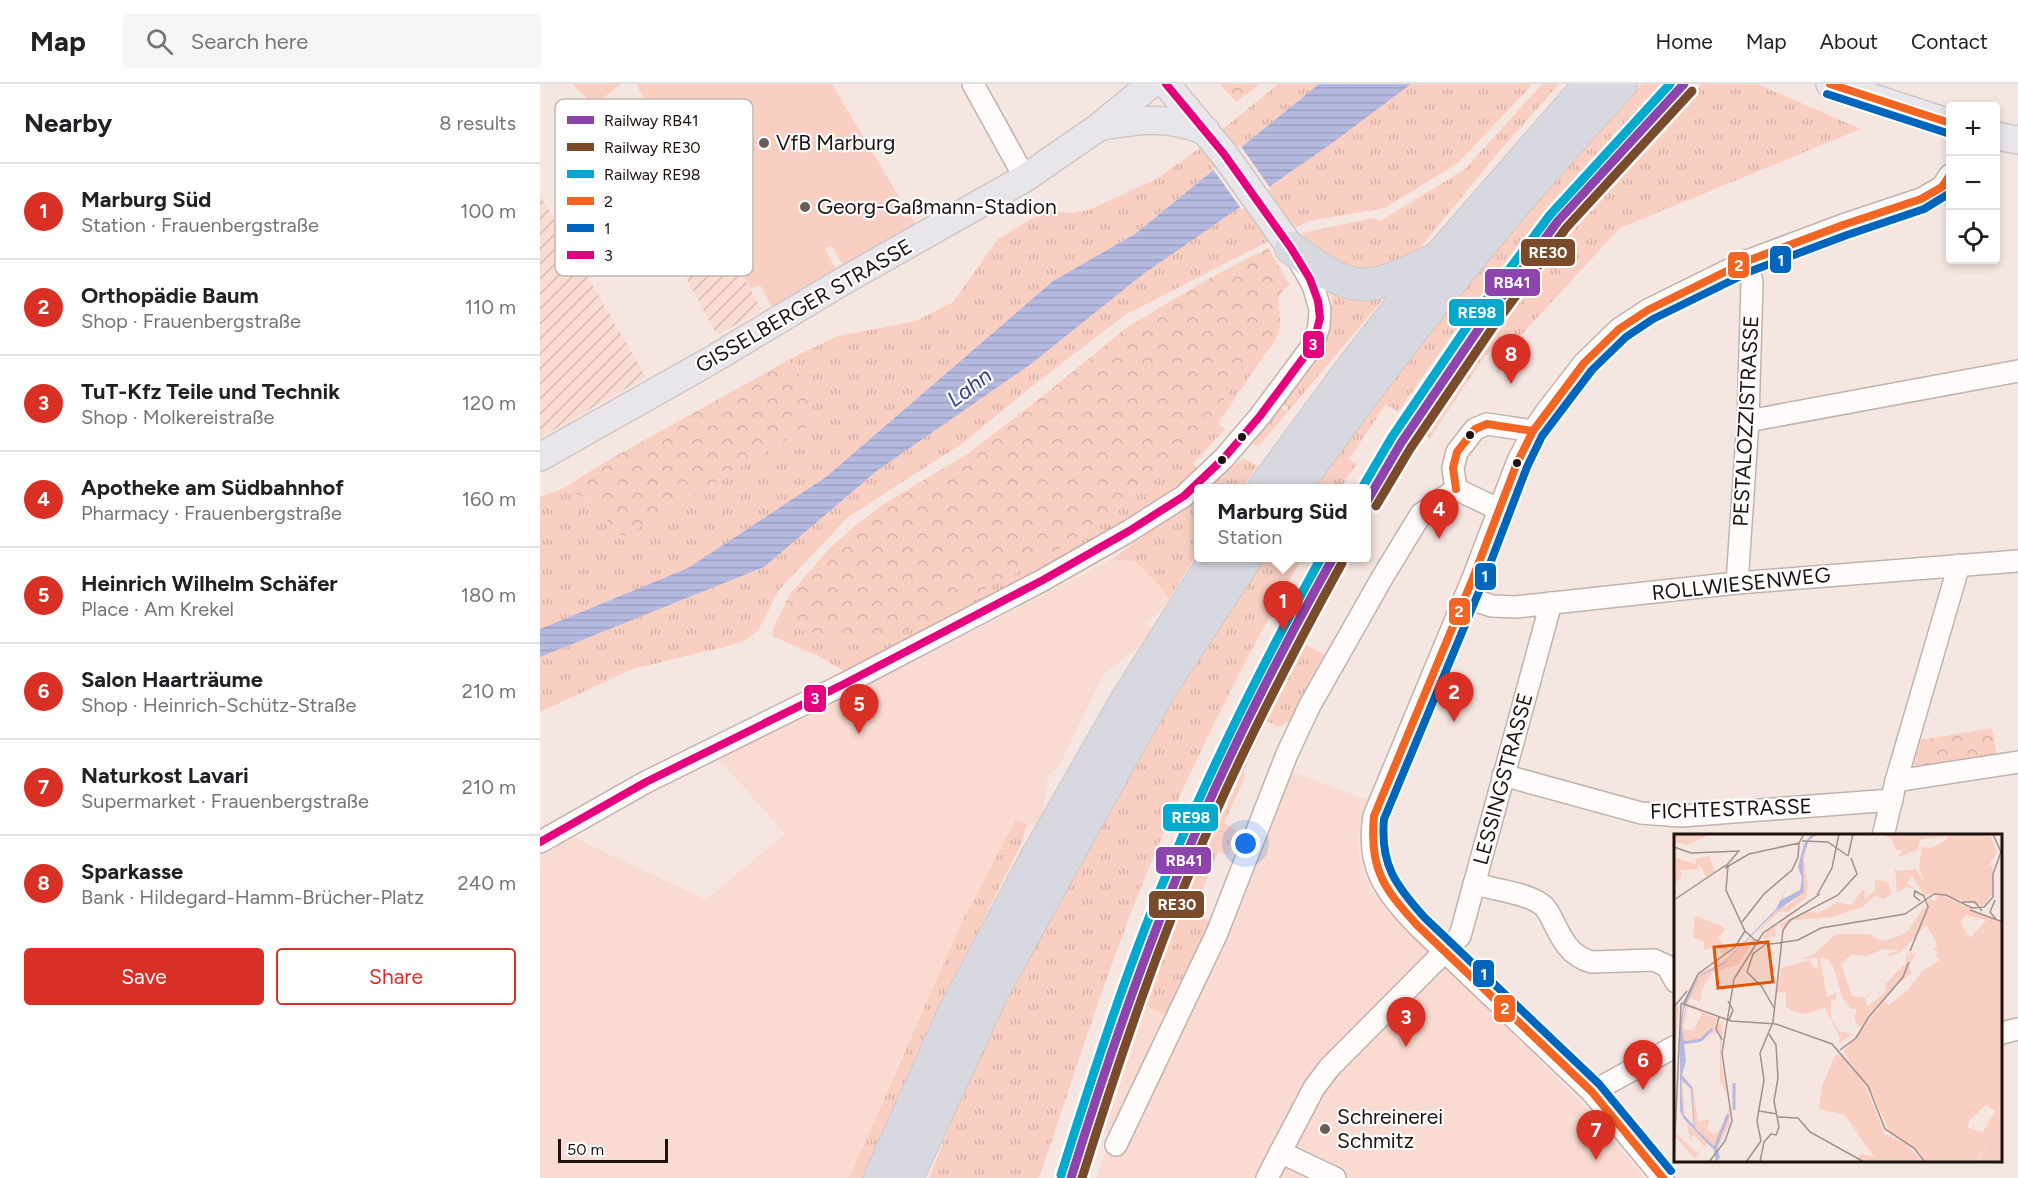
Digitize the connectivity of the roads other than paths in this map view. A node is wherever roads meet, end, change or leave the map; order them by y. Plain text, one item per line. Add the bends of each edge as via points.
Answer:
1 (973, 84) edge
2 (1151, 84) edge
3 (1166, 84) edge
4 (1590, 84) edge
5 (1621, 84) edge
6 (1830, 84) edge
7 (1946, 122) edge
8 (1099, 127) junction
9 (1206, 131) junction
10 (2000, 137) edge
11 (2018, 140) edge
12 (1025, 178) junction
13 (1946, 181) edge
14 (1291, 248) joint
15 (1440, 256) junction
16 (1747, 261) junction
17 (1315, 274) junction
18 (2018, 371) edge
19 (1748, 421) junction
20 (1533, 431) junction
21 (540, 457) edge
22 (1197, 484) edge
23 (1268, 484) edge
24 (1299, 484) edge
25 (1455, 484) junction
26 (1194, 486) edge
27 (1498, 508) junction
28 (2018, 561) edge
29 (1213, 562) edge
30 (1243, 562) edge
31 (1959, 565) junction
32 (1737, 583) junction
33 (1465, 597) junction
34 (1551, 603) junction
35 (2018, 762) edge
36 (1503, 775) junction
37 (1894, 790) junction
38 (1883, 834) edge
39 (540, 842) edge
40 (1474, 884) junction
41 (1446, 951) junction
42 (1674, 978) edge
43 (2018, 1029) edge
44 (2003, 1033) edge
45 (1674, 1047) edge
46 (1592, 1092) junction
47 (1116, 1145) dead end
48 (1280, 1152) junction
49 (880, 1178) edge
50 (907, 1178) edge
51 (1267, 1178) edge
52 (1335, 1178) edge
53 (1663, 1178) edge

1 - 12 street
2 - 8 main road, GISSELBERGER STRASSE
3 - 9 main road
4 - 15 highway
5 - 24 highway via 1476,249 1354,405
6 - 7 main road
8 - 9 main road via 1155,119 1181,122
8 - 12 main road, GISSELBERGER STRASSE
9 - 14 main road
10 - 11 main road
12 - 21 main road, GISSELBERGER STRASSE
13 - 16 street via 1921,199
14 - 17 highway
15 - 17 highway via 1401,276 1362,285
15 - 23 highway
16 - 19 street, PESTALOZZISTRASSE via 1752,282
16 - 20 street via 1648,310 1619,329 1584,363
17 - 22 street via 1320,318 1313,345 1279,394
18 - 19 street
19 - 32 street, PESTALOZZISTRASSE
20 - 25 street via 1487,424 1479,427 1457,452
20 - 27 street
25 - 27 street
25 - 47 street via 1421,514 1310,705 1217,933
26 - 39 street via 1129,531 1043,580 646,782
27 - 33 street
28 - 31 street, ROLLWIESENWEG
29 - 49 highway via 1126,701 1034,862 954,1012
30 - 50 highway via 1159,691 993,991
31 - 32 street, ROLLWIESENWEG
31 - 37 street
32 - 34 street, ROLLWIESENWEG
33 - 34 street, ROLLWIESENWEG via 1492,606
33 - 41 street via 1380,801 1371,843 1386,889
34 - 36 street, LESSINGSTRASSE
35 - 37 street, FICHTESTRASSE
36 - 37 street, FICHTESTRASSE via 1641,813 1681,816
36 - 40 street, LESSINGSTRASSE
37 - 38 street
40 - 41 street, LESSINGSTRASSE via 1460,936
40 - 42 street via 1542,904 1572,952 1582,959 1654,960 1667,966
41 - 46 street
41 - 48 street, LESSINGSTRASSE via 1329,1068
43 - 44 street
45 - 46 street
46 - 53 street
48 - 51 street, LESSINGSTRASSE
48 - 52 street

